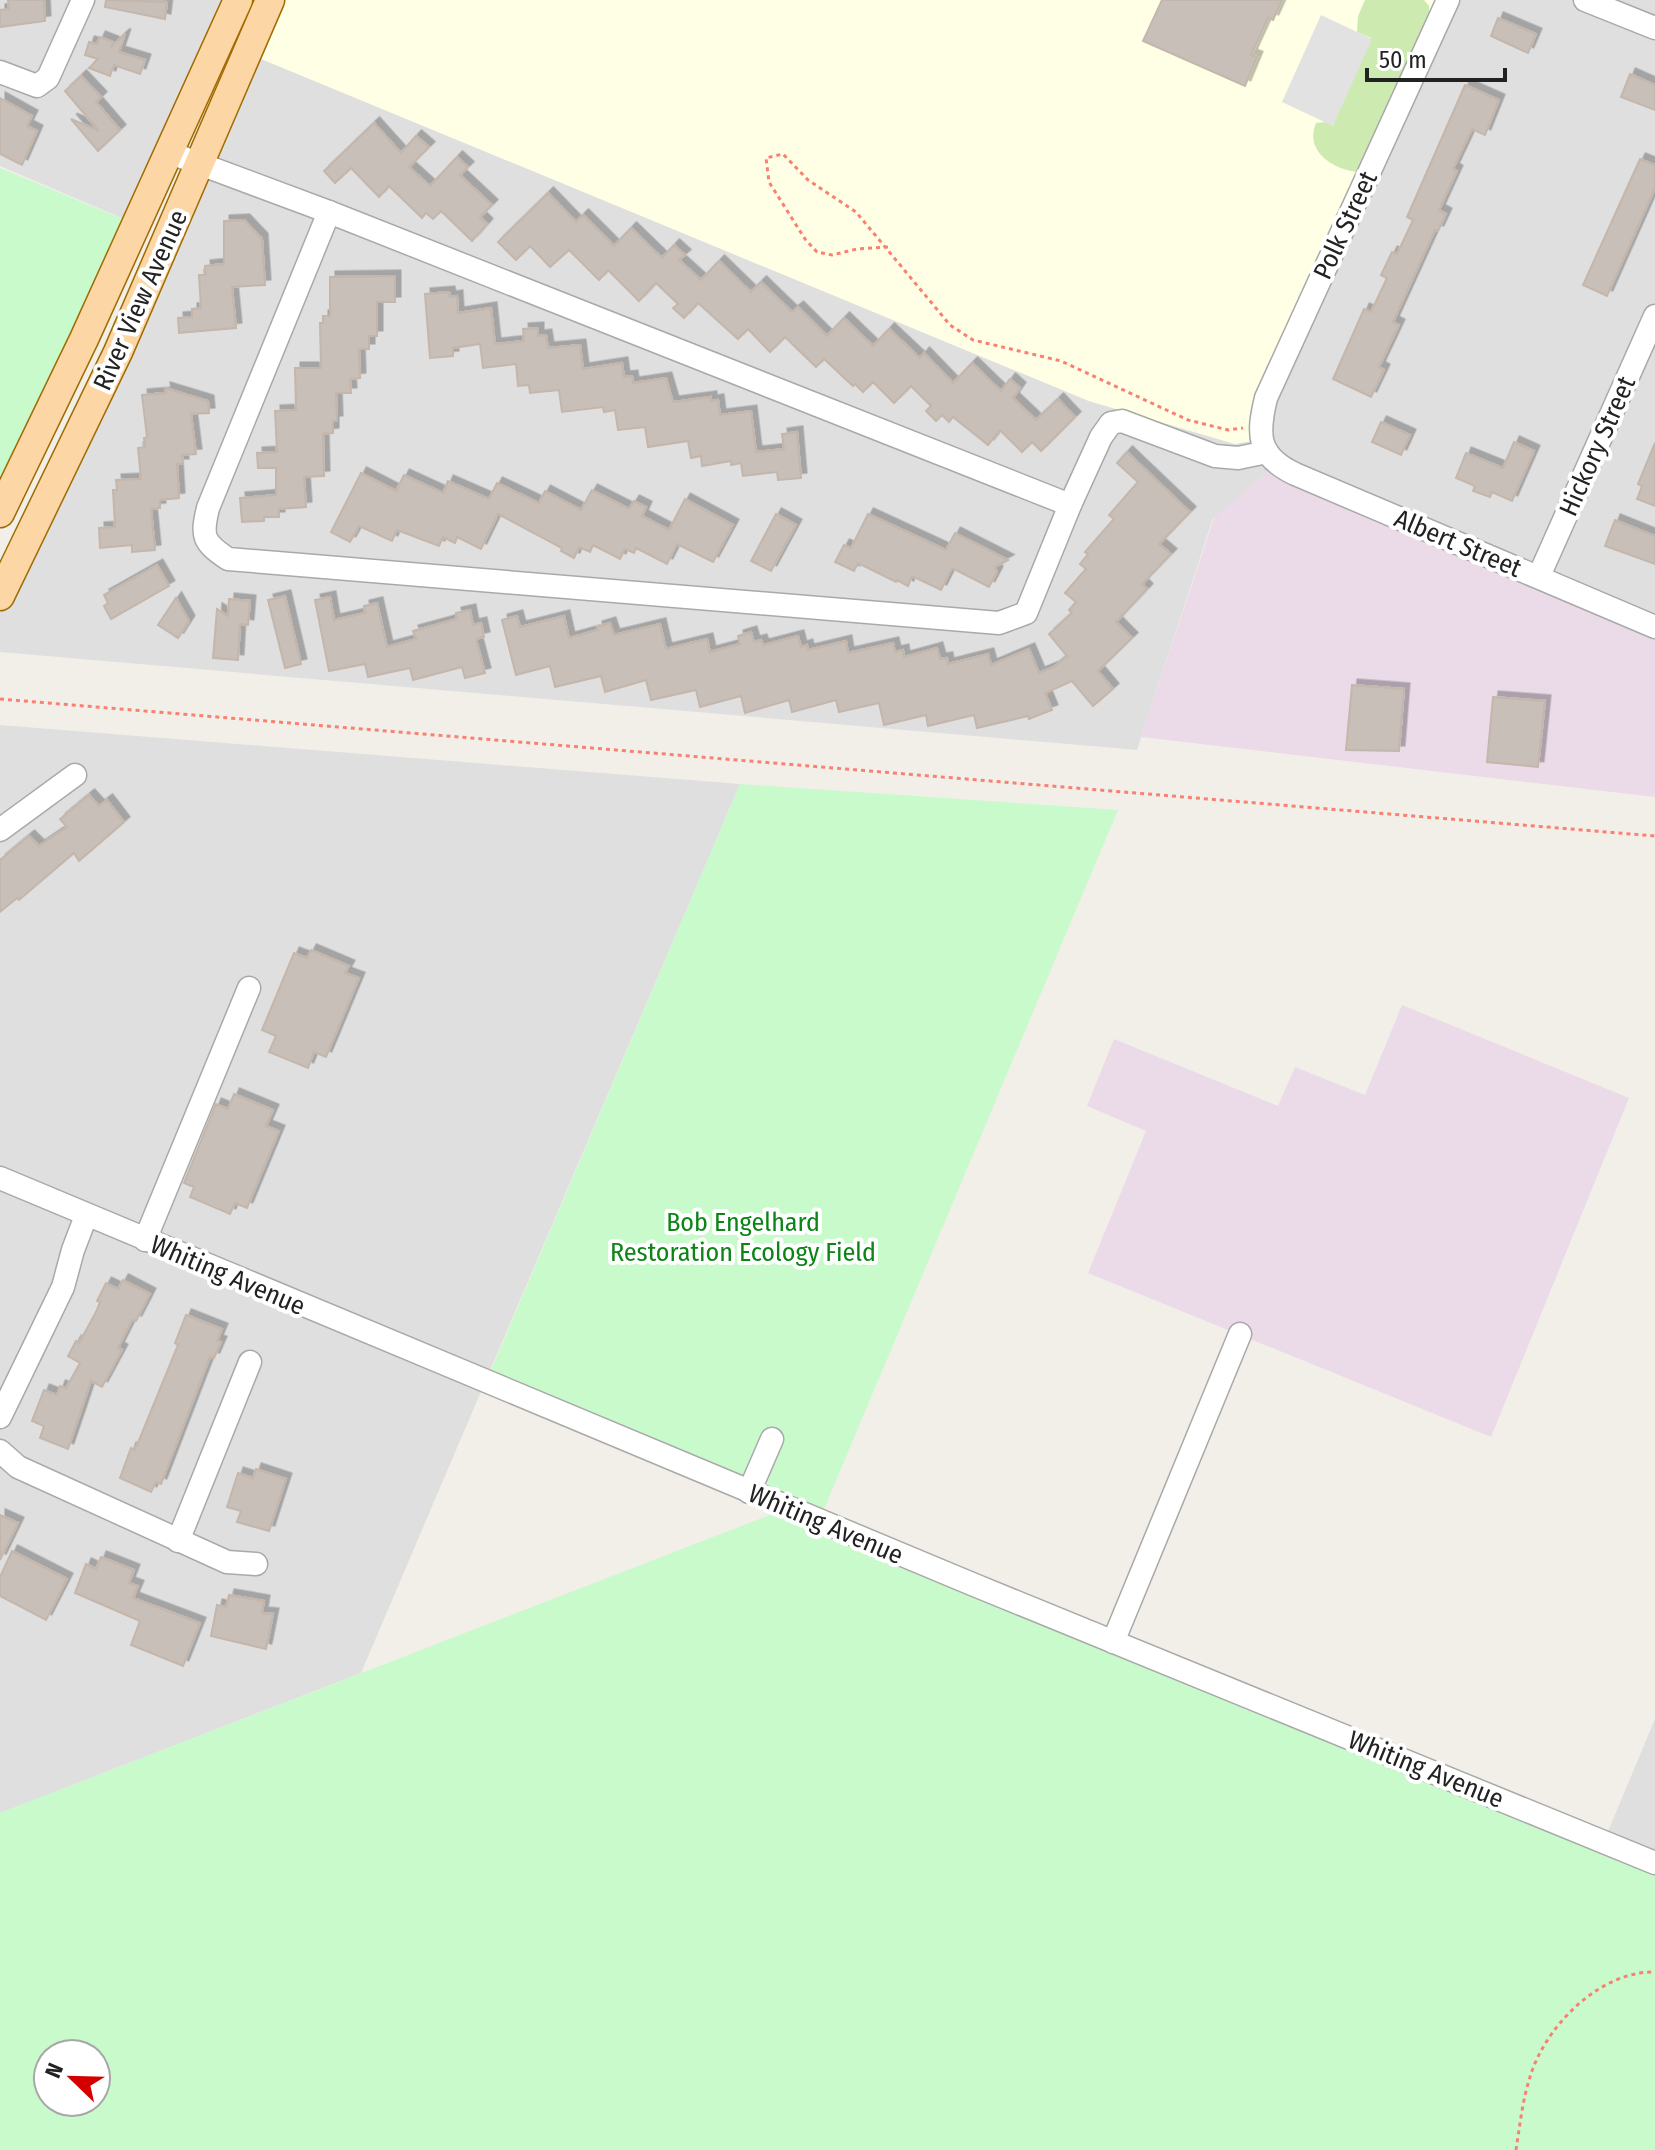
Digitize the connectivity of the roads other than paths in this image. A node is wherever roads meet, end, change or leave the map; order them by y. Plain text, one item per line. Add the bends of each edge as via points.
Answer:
1 (83, 0) edge
2 (238, 0) edge
3 (270, 0) edge
4 (1448, 0) edge
5 (1585, 0) edge
6 (1655, 28) edge
7 (0, 72) edge
8 (168, 152) junction
9 (200, 162) junction
10 (329, 212) junction
11 (1655, 316) edge
12 (1267, 452) junction
13 (1070, 505) junction
14 (0, 513) edge
15 (1539, 576) junction
16 (0, 596) edge
17 (1655, 627) edge
18 (75, 775) dead end
19 (0, 830) edge
20 (249, 988) dead end
21 (0, 1178) edge
22 (86, 1216) junction
23 (145, 1240) junction
24 (1240, 1334) dead end
25 (250, 1362) dead end
26 (0, 1417) edge
27 (772, 1439) dead end
28 (0, 1451) edge
29 (749, 1492) junction
30 (178, 1541) junction
31 (256, 1564) dead end
32 (1113, 1642) junction
33 (1655, 1863) edge

1 - 7 street via 48,78 37,86
2 - 8 main road, River View Avenue
3 - 9 main road, River View Avenue
4 - 12 street, Polk Street via 1266,398 1259,426
5 - 6 street
8 - 9 street
8 - 14 main road, River View Avenue
9 - 10 street
9 - 16 main road, River View Avenue via 112,365
10 - 13 street
10 - 13 street via 208,508 202,531 210,547 228,559 999,623 1026,613
11 - 15 street, Hickory Street
12 - 13 street via 1215,456 1122,421 1111,423
12 - 15 street, Albert Street via 1275,465
15 - 17 street, Albert Street
18 - 19 street
20 - 23 street
21 - 22 street, Whiting Avenue
22 - 23 street, Whiting Avenue
22 - 26 street via 63,1287
23 - 29 street, Whiting Avenue
24 - 32 street
25 - 30 street
27 - 29 street
28 - 30 street via 18,1467
29 - 32 street, Whiting Avenue
30 - 31 street via 227,1562
32 - 33 street, Whiting Avenue

